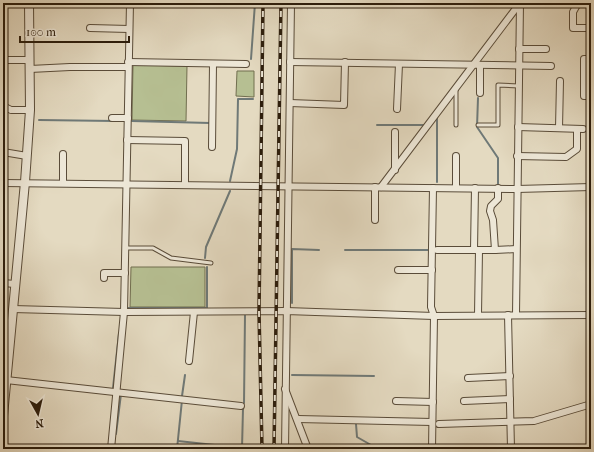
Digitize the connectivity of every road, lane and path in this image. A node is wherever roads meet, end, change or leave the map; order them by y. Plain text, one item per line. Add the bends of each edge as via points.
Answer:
1 (29, 3) edge
2 (130, 3) edge
3 (291, 3) edge
4 (520, 3) edge
5 (578, 3) edge
6 (90, 28) dead end
7 (591, 28) edge
8 (129, 29) junction
9 (519, 49) junction
10 (546, 49) dead end
11 (591, 59) edge
12 (3, 60) edge
13 (30, 60) junction
14 (290, 62) junction
15 (345, 62) junction
16 (213, 64) junction
17 (246, 64) dead end
18 (399, 64) junction
19 (128, 65) junction
20 (472, 66) junction
21 (480, 66) junction
22 (519, 66) junction
23 (551, 66) dead end
24 (30, 70) junction
25 (560, 81) dead end
26 (519, 86) junction
27 (456, 89) junction
28 (480, 93) dead end
29 (591, 96) edge
30 (290, 103) junction
31 (5, 107) dead end
32 (397, 108) dead end
33 (30, 110) junction
34 (112, 118) dead end
35 (128, 118) junction
36 (456, 125) dead end
37 (478, 125) dead end
38 (518, 127) junction
39 (559, 128) junction
40 (395, 132) dead end
41 (127, 140) junction
42 (212, 147) dead end
43 (3, 152) edge
44 (63, 154) dead end
45 (27, 156) junction
46 (456, 156) dead end
47 (517, 156) junction
48 (394, 170) junction
49 (25, 182) junction
50 (3, 183) edge
51 (63, 183) junction
52 (127, 183) junction
53 (185, 184) junction
54 (288, 186) junction
55 (378, 187) junction
56 (591, 187) edge
57 (433, 188) junction
58 (456, 188) junction
59 (475, 188) junction
60 (498, 188) junction
61 (516, 189) junction
62 (375, 220) dead end
63 (125, 248) junction
64 (516, 249) junction
65 (437, 250) dead end
66 (476, 250) junction
67 (495, 250) junction
68 (211, 263) dead end
69 (398, 270) dead end
70 (432, 270) junction
71 (125, 273) junction
72 (104, 278) dead end
73 (3, 283) edge
74 (15, 284) junction
75 (13, 309) junction
76 (286, 311) junction
77 (124, 312) junction
78 (194, 312) junction
79 (478, 315) junction
80 (508, 315) junction
81 (516, 315) junction
82 (591, 315) edge
83 (434, 316) junction
84 (188, 361) dead end
85 (510, 376) junction
86 (468, 378) dead end
87 (6, 380) junction
88 (284, 388) junction
89 (117, 392) junction
90 (510, 399) junction
91 (464, 400) dead end
92 (396, 402) dead end
93 (433, 402) junction
94 (588, 405) dead end
95 (241, 406) dead end
96 (3, 416) edge
97 (298, 419) junction
98 (511, 422) junction
99 (436, 423) junction
100 (111, 449) edge
101 (285, 449) edge
102 (308, 449) edge
103 (432, 449) edge
104 (511, 449) edge

1 - 13 street
2 - 8 street
3 - 14 street
4 - 9 street
4 - 20 street
5 - 7 street via 573,12 573,28
6 - 8 street
8 - 19 street
9 - 10 street
9 - 22 street
11 - 29 street via 584,59 584,96
12 - 13 street
13 - 24 street
14 - 15 street
14 - 30 street
15 - 18 street
15 - 30 street via 344,105
16 - 17 street
16 - 19 street
16 - 42 street
18 - 20 street
18 - 32 street
19 - 24 street
19 - 35 street
20 - 21 street
20 - 27 street
21 - 22 street
21 - 28 street
22 - 23 street
22 - 26 street
24 - 33 street
25 - 39 street
26 - 37 lane via 498,85 498,125
26 - 38 street
27 - 36 lane
27 - 48 street
30 - 54 street
31 - 33 street via 11,110
33 - 45 street
34 - 35 street
35 - 41 street
38 - 39 street
38 - 47 street
39 - 47 street via 580,129 577,149 566,157
40 - 48 street
41 - 52 street
41 - 53 street via 185,141
43 - 45 street
44 - 51 street
45 - 49 street
46 - 58 street
47 - 61 street
48 - 55 street
49 - 50 street
49 - 51 street
49 - 74 street
51 - 52 street
52 - 53 street
52 - 63 street
53 - 54 street
54 - 55 street
54 - 76 street
55 - 57 street
55 - 62 street
56 - 61 street
57 - 58 street
57 - 70 street
58 - 59 street
59 - 60 street
59 - 66 street
60 - 61 street
60 - 67 street via 498,199 490,211
61 - 64 street
63 - 68 lane via 153,248 171,258
63 - 71 street
64 - 67 street
64 - 81 street
65 - 66 street
66 - 67 street
66 - 79 street
69 - 70 street
70 - 83 street via 431,307
71 - 72 street via 104,272
71 - 77 street
73 - 74 street
74 - 75 street
75 - 77 street
75 - 87 street
76 - 78 street
76 - 83 street
76 - 88 street
77 - 78 street
77 - 89 street
78 - 84 street
79 - 80 street
79 - 83 street
80 - 81 street
80 - 85 street
81 - 82 street
83 - 93 street
85 - 86 street
85 - 90 street
87 - 89 street
87 - 96 street
88 - 97 street
88 - 101 street
89 - 95 street
89 - 100 street
90 - 91 street
90 - 98 street
92 - 93 street
93 - 99 street
94 - 98 street via 534,421
97 - 99 street
97 - 102 street
98 - 99 street
98 - 104 street
99 - 103 street

